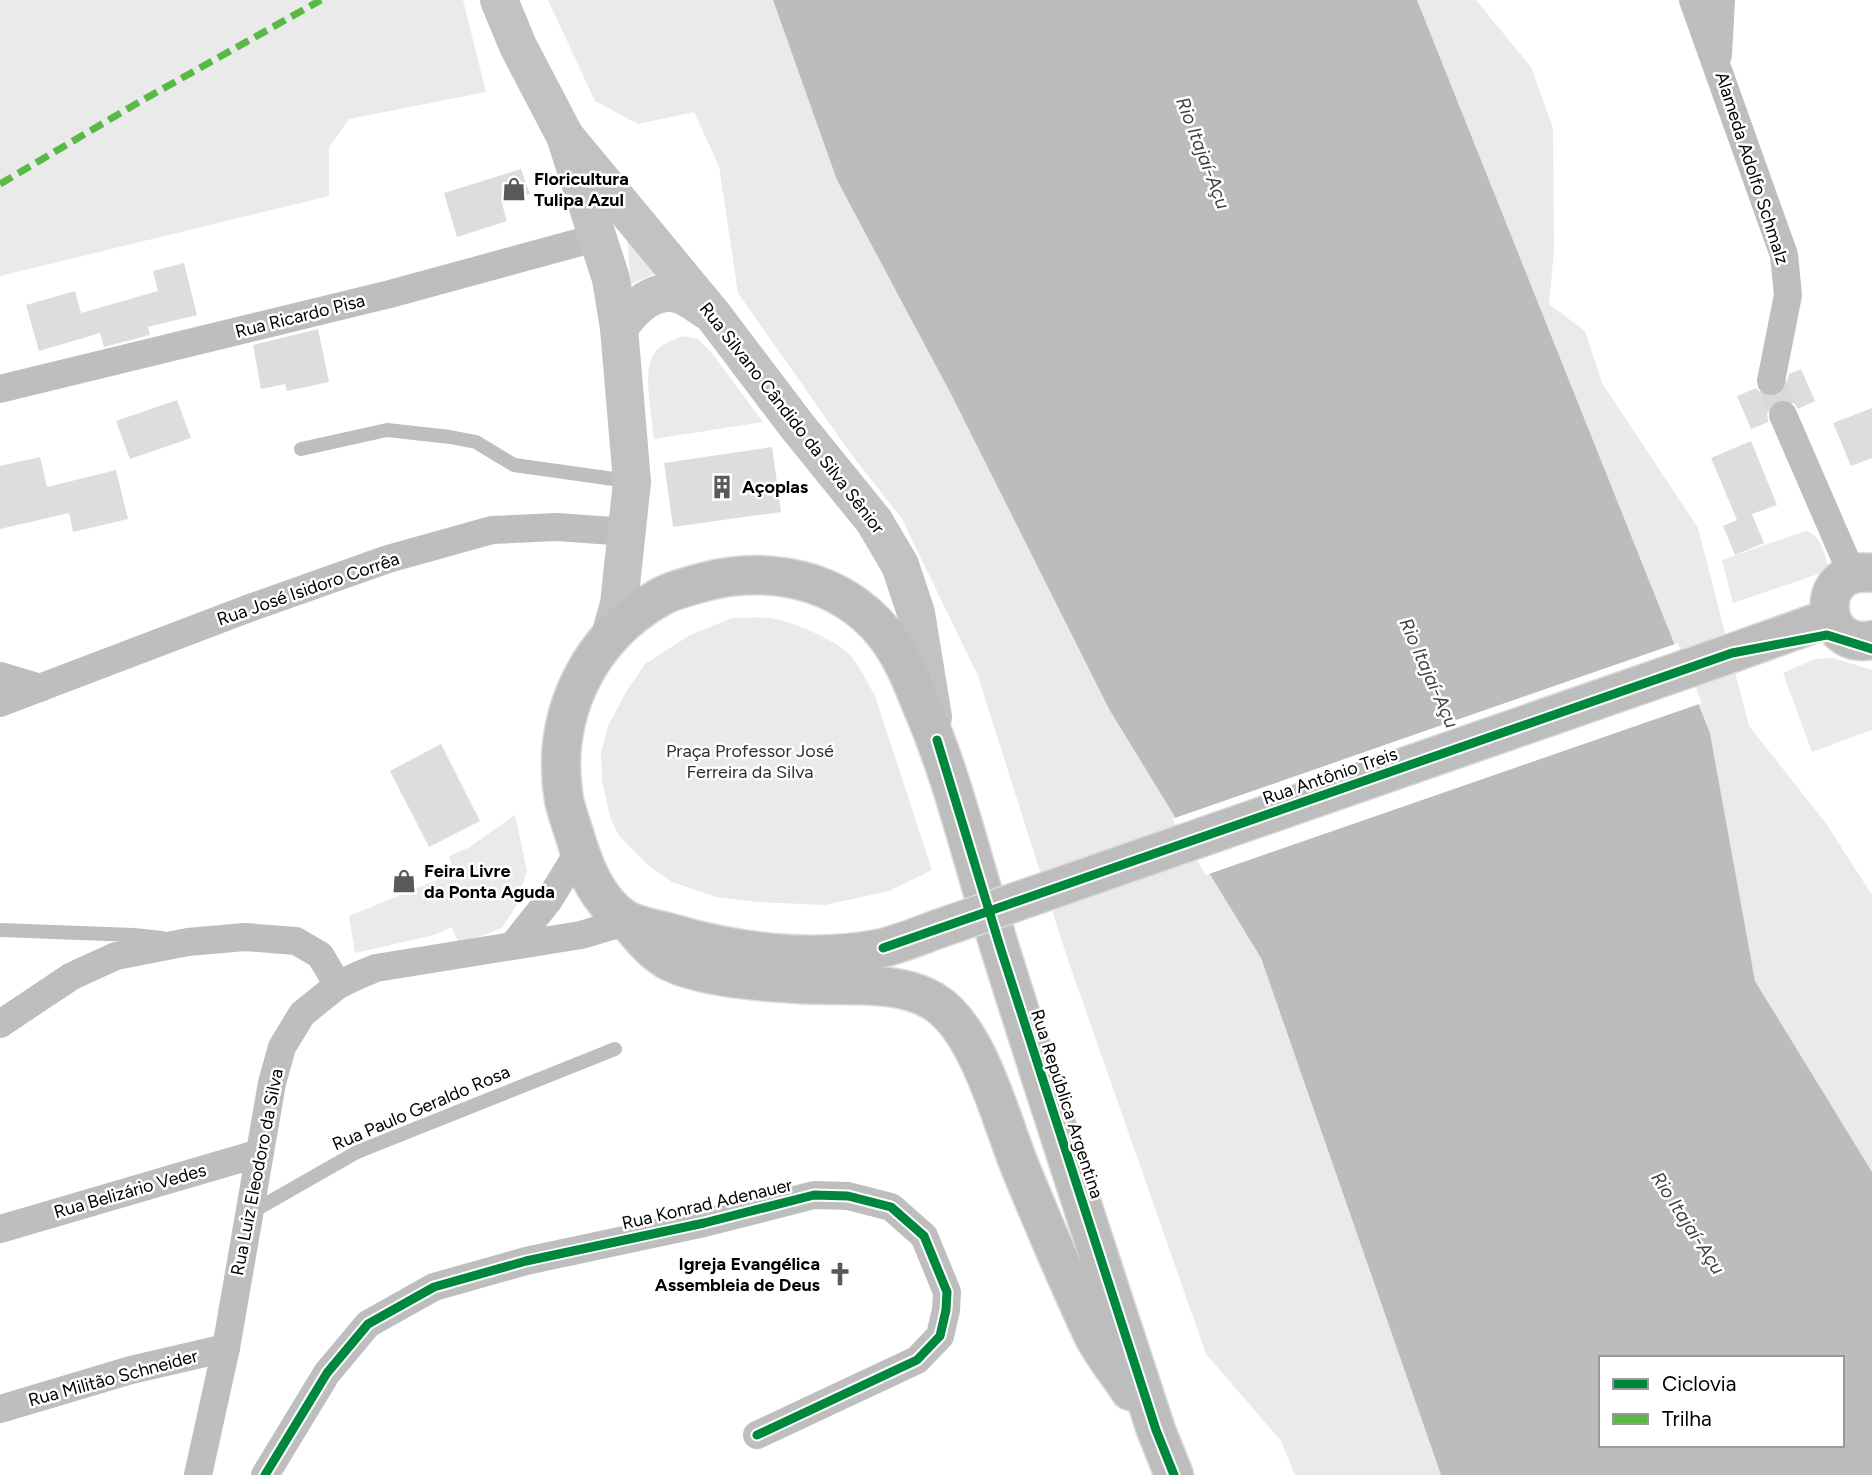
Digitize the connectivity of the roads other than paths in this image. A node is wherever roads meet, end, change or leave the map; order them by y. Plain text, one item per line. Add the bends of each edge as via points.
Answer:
1 (499, 0) edge
2 (1693, 0) edge
3 (1721, 0) edge
4 (1718, 65) junction
5 (565, 136) junction
6 (599, 237) junction
7 (713, 315) junction
8 (619, 328) junction
9 (1771, 381) tunnel mouth
10 (0, 389) edge
11 (1783, 415) tunnel mouth
12 (301, 449) dead end
13 (632, 482) junction
14 (627, 532) junction
15 (1862, 573) edge
16 (1830, 618) junction
17 (610, 636) junction
18 (1872, 640) edge
19 (0, 676) edge
20 (40, 688) junction
21 (0, 703) edge
22 (937, 740) junction
23 (579, 851) junction
24 (628, 921) junction
25 (0, 930) edge
26 (188, 942) junction
27 (513, 944) junction
28 (338, 985) junction
29 (0, 1024) edge
30 (615, 1049) dead end
31 (260, 1153) junction
32 (247, 1215) junction
33 (0, 1229) edge
34 (226, 1348) junction
35 (0, 1409) edge
36 (1156, 1430) junction
37 (757, 1435) dead end
38 (198, 1475) edge
39 (265, 1475) edge
40 (1174, 1475) edge

1 - 5 main road, Rua Silvano Cândido da Silva Sênior
2 - 4 street, Alameda Adolfo Schmalz
3 - 4 street
4 - 9 street, Alameda Adolfo Schmalz via 1784,255 1788,295
5 - 6 main road, Rua Silvano Cândido da Silva Sênior
5 - 7 main road, Rua Silvano Cândido da Silva Sênior
6 - 8 main road, Rua Silvano Cândido da Silva Sênior
6 - 10 street, Rua Ricardo Pisa via 403,291
7 - 8 main road via 681,295 665,293 634,308
7 - 22 main road, Rua Silvano Cândido da Silva Sênior via 874,521 900,565 916,613
8 - 13 main road, Rua Silvano Cândido da Silva Sênior
11 - 15 street
12 - 13 lane via 387,430 476,442 514,465
13 - 14 main road, Rua Silvano Cândido da Silva Sênior
14 - 17 main road, Rua Silvano Cândido da Silva Sênior via 619,604
14 - 20 street, Rua José Isidoro Corrêa via 557,527 492,530 388,559
15 - 16 main road via 1842,579 1830,596
16 - 18 main road via 1853,640
16 - 24 main road, Rua Antônio Treis, bridge via 883,948 834,955 771,953 700,941
17 - 22 main road, Rua República Argentina via 641,608 673,590 726,576 771,574 809,581 861,610 883,632 905,664
17 - 23 main road, Rua República Argentina via 587,668 563,729 564,802
19 - 20 street
20 - 21 street, Rua José Isidoro Corrêa
22 - 36 main road, Rua República Argentina
23 - 24 main road, Rua República Argentina via 598,891
23 - 27 street via 549,900
24 - 27 street, Rua Luiz Eleodoro da Silva via 581,935
24 - 36 main road, Rua República Argentina via 650,948 670,961 714,975 907,991 933,1000 955,1020 973,1047 1094,1336
25 - 26 lane via 134,935
26 - 28 street via 246,937 296,941 320,955
26 - 29 street via 116,956 72,976
27 - 28 street, Rua Luiz Eleodoro da Silva via 376,968
28 - 31 street, Rua Luiz Eleodoro da Silva via 302,1014 282,1047
30 - 32 lane, Rua Paulo Geraldo Rosa via 358,1152
31 - 32 street, Rua Luiz Eleodoro da Silva
31 - 33 street, Rua Belizário Vedes
32 - 34 street, Rua Luiz Eleodoro da Silva
34 - 35 street, Rua Militão Schneider via 131,1370
34 - 38 street, Rua Luiz Eleodoro da Silva
36 - 40 main road, Rua República Argentina
37 - 39 street, Rua Konrad Adenauer via 917,1360 940,1336 947,1292 924,1236 891,1207 848,1196 814,1195 526,1261 434,1287 368,1324 327,1373

